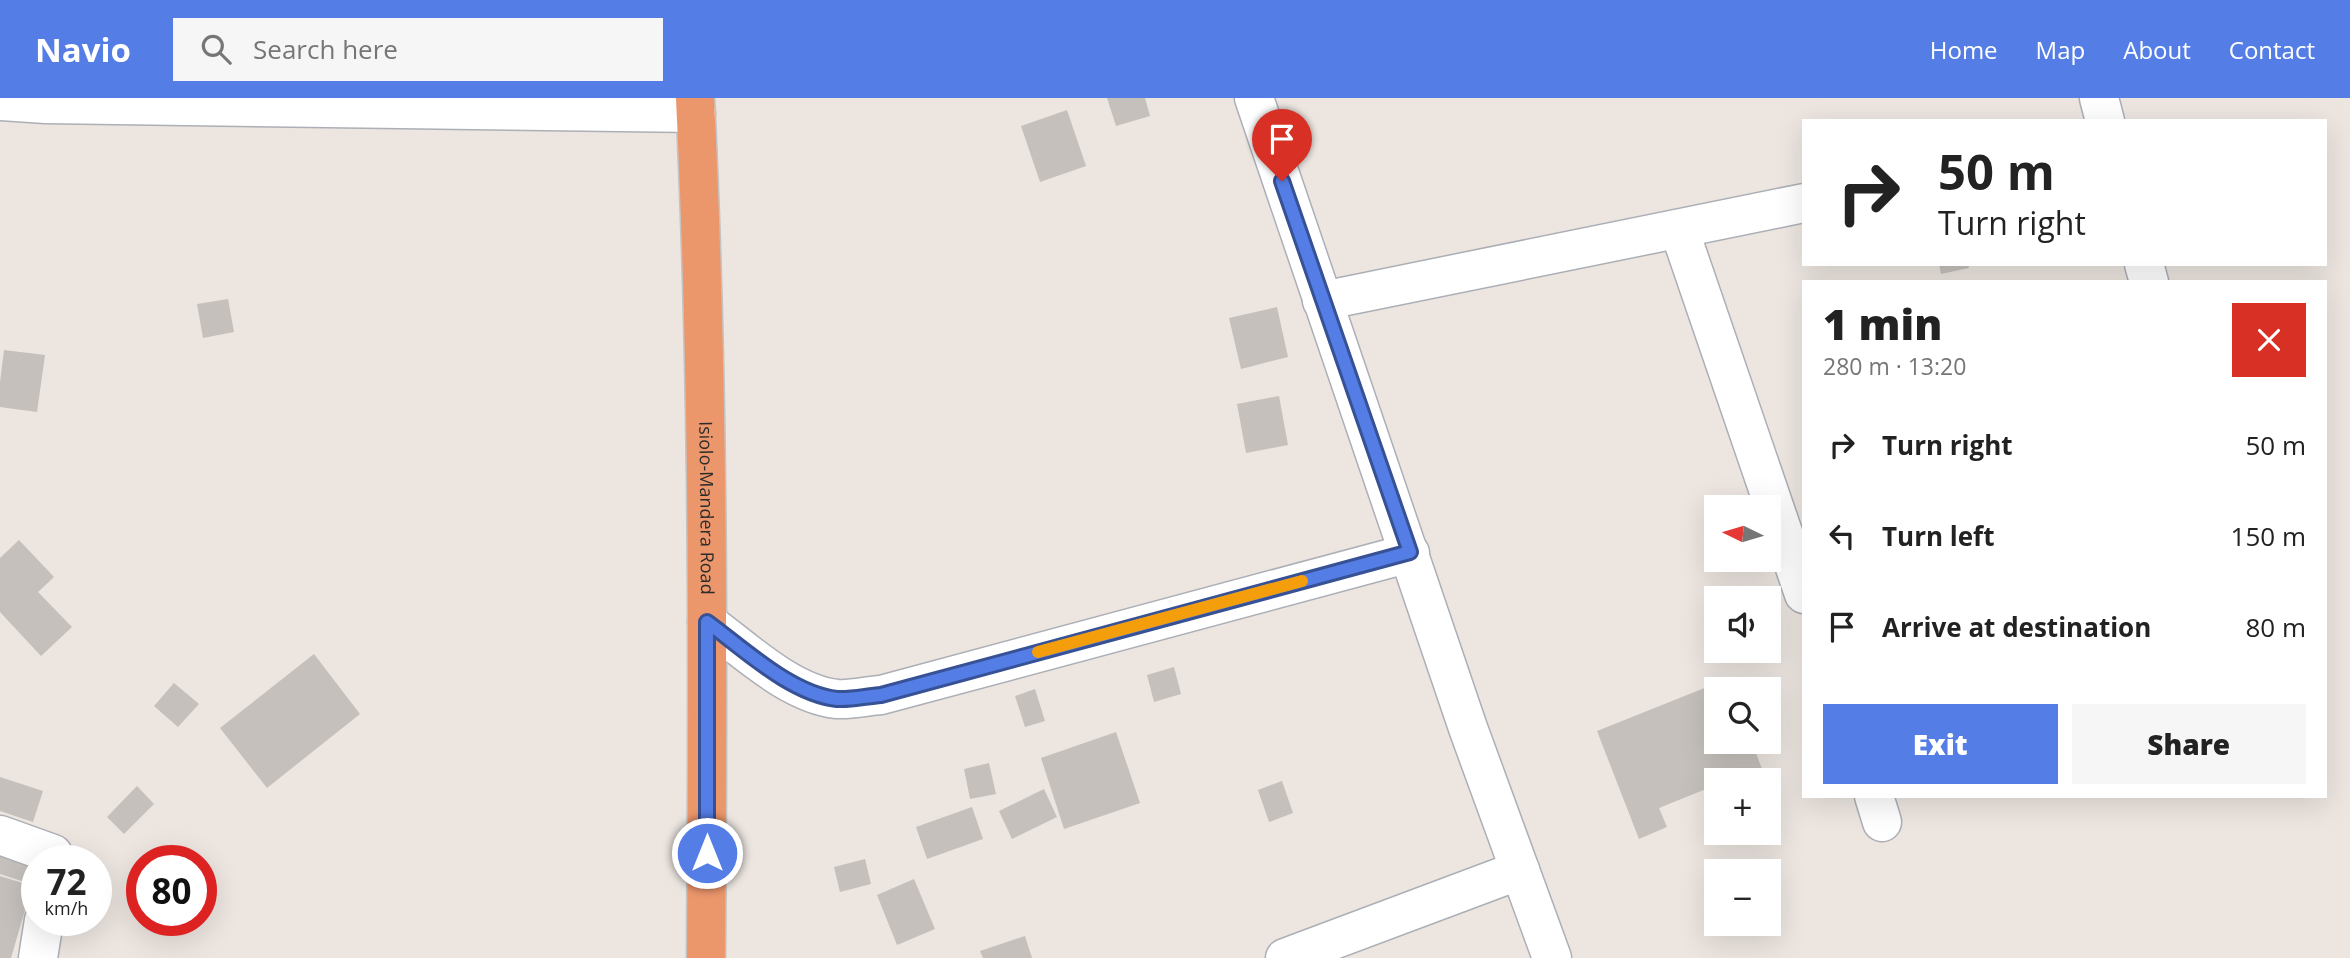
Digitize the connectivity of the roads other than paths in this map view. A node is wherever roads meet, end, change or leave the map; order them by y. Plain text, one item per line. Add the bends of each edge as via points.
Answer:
1 (1254, 98) edge
2 (2099, 98) edge
3 (0, 101) edge
4 (695, 105) edge
5 (2104, 119) edge
6 (1802, 203) edge
7 (1679, 229) junction
8 (1322, 301) junction
9 (1410, 552) junction
10 (1802, 588) edge
11 (707, 622) junction
12 (0, 835) edge
13 (33, 845) edge
14 (1520, 870) junction
15 (41, 936) edge
16 (38, 958) edge
17 (706, 958) edge
18 (1285, 958) edge
19 (1552, 958) edge

1 - 8 street
2 - 5 street
3 - 4 street
4 - 11 highway, Isiolo-Mandera Road
6 - 7 street
7 - 8 street
7 - 10 street
8 - 9 street
9 - 11 street via 881,695 839,699 813,695
9 - 14 street
11 - 17 highway, Isiolo-Mandera Road
12 - 13 street
14 - 18 street
14 - 19 street
15 - 16 street

